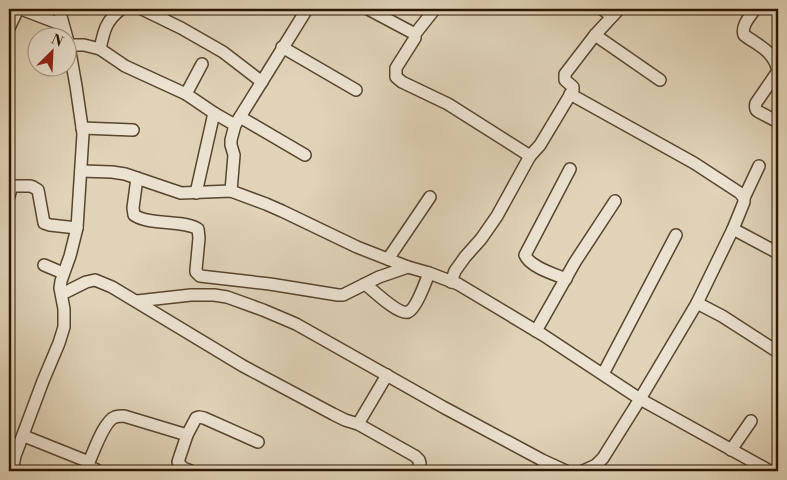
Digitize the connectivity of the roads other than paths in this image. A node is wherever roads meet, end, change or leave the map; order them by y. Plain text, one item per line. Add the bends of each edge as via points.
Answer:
1 (19, 9) edge
2 (59, 9) edge
3 (121, 9) edge
4 (142, 9) edge
5 (307, 9) edge
6 (368, 9) edge
7 (602, 9) edge
8 (755, 9) edge
9 (434, 10) edge
10 (616, 12) edge
11 (63, 25) junction
12 (9, 28) edge
13 (64, 28) edge
14 (415, 34) junction
15 (595, 35) junction
16 (78, 44) edge
17 (282, 47) junction
18 (100, 49) junction
19 (202, 64) dead end
20 (778, 72) edge
21 (74, 78) edge
22 (660, 80) dead end
23 (262, 82) junction
24 (356, 90) dead end
25 (186, 94) junction
26 (570, 94) junction
27 (214, 113) junction
28 (238, 121) junction
29 (778, 122) edge
30 (82, 128) junction
31 (133, 130) dead end
32 (305, 155) dead end
33 (530, 156) junction
34 (759, 166) dead end
35 (570, 169) dead end
36 (81, 171) junction
37 (138, 178) junction
38 (231, 191) junction
39 (196, 193) junction
40 (9, 196) edge
41 (430, 197) dead end
42 (744, 198) junction
43 (615, 201) dead end
44 (77, 228) junction
45 (733, 229) junction
46 (676, 235) dead end
47 (778, 253) edge
48 (388, 259) junction
49 (44, 265) dead end
50 (408, 268) junction
51 (63, 273) junction
52 (196, 273) junction
53 (429, 273) junction
54 (566, 279) junction
55 (451, 282) junction
56 (365, 284) junction
57 (62, 294) junction
58 (192, 295) junction
59 (137, 301) junction
60 (697, 302) junction
61 (536, 331) junction
62 (778, 352) edge
63 (603, 374) junction
64 (387, 375) junction
65 (640, 399) junction
66 (751, 421) dead end
67 (358, 424) junction
68 (186, 435) junction
69 (24, 436) junction
70 (258, 442) dead end
71 (731, 450) junction
72 (94, 468) edge
73 (12, 471) edge
74 (191, 471) edge
75 (417, 471) edge
76 (566, 471) edge
77 (583, 471) edge
78 (770, 471) edge

1 - 11 street
1 - 12 street
2 - 11 street
3 - 18 street via 107,25
4 - 23 street via 224,52
5 - 17 street
6 - 14 street
7 - 10 street
8 - 20 street via 742,30 744,35 773,56
9 - 14 street
10 - 15 street
11 - 13 street
14 - 33 street via 396,68 396,77 448,104
15 - 22 street
15 - 26 street via 565,74 565,80 574,88
16 - 18 street
17 - 23 street
17 - 24 street
18 - 25 street via 125,66
19 - 25 street
20 - 29 street via 755,107
21 - 30 street
23 - 28 street
25 - 27 street
26 - 33 street
26 - 42 street via 694,163
27 - 28 street
27 - 39 street
28 - 32 street
28 - 38 street via 230,140 234,155
30 - 31 street
30 - 36 street
33 - 55 street via 497,216 465,257
34 - 42 street
35 - 54 street via 525,255 537,266
36 - 37 street via 112,172
36 - 44 street
37 - 39 street via 181,193
37 - 52 street via 132,208 134,215 198,229
38 - 39 street
38 - 48 street
40 - 44 street via 14,186 33,186 38,190 44,223
41 - 48 street
42 - 45 street
43 - 54 street
44 - 51 street
45 - 47 street
45 - 60 street
46 - 63 street
48 - 50 street
49 - 51 street
50 - 53 street
50 - 56 street
51 - 57 street
52 - 56 street via 338,295
52 - 58 street
53 - 55 street
53 - 56 street via 408,312 383,300
54 - 61 street
55 - 61 street
57 - 59 street via 95,280
57 - 69 street via 64,327
58 - 59 street
58 - 64 street via 227,297 263,310 296,324
59 - 67 street via 244,366
60 - 62 street
60 - 65 street
61 - 63 street
63 - 65 street
64 - 67 street
64 - 76 street
65 - 71 street
65 - 77 street via 602,458
66 - 71 street
67 - 75 street via 415,456 420,463
68 - 70 street via 199,417
68 - 72 street via 124,416 116,417 106,426
68 - 74 street via 178,462
69 - 72 street
69 - 73 street
71 - 78 street

